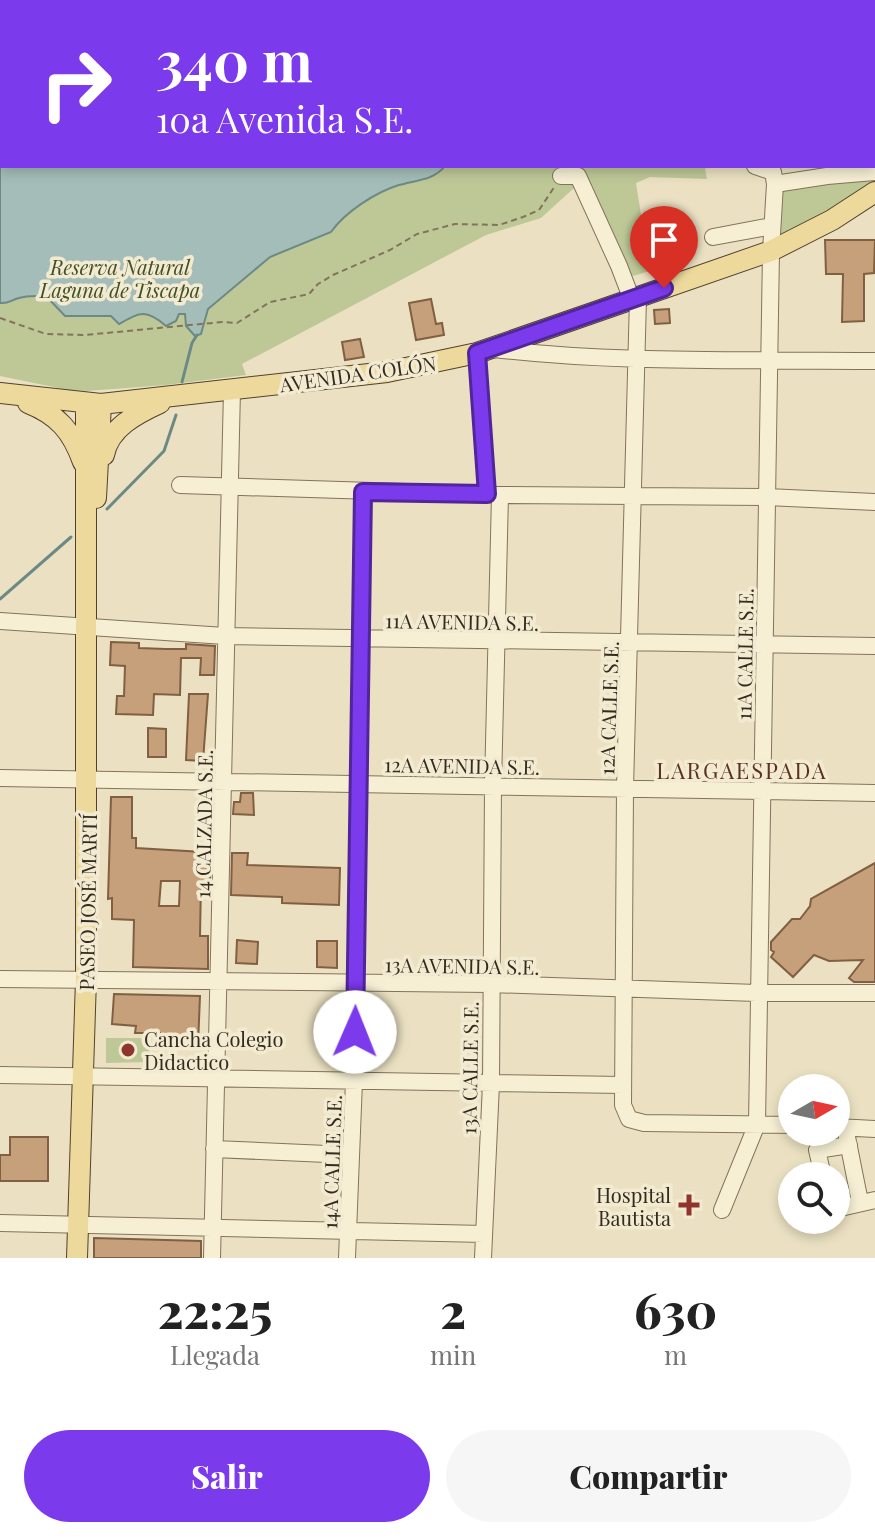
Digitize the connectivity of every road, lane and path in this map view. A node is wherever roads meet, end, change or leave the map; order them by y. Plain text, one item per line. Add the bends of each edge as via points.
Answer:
1 (761, 168) edge
2 (827, 171) edge
3 (875, 172) edge
4 (561, 176) joint
5 (775, 184) junction
6 (875, 192) edge
7 (772, 226) junction
8 (713, 237) dead end
9 (771, 251) junction
10 (635, 299) junction
11 (0, 318) edge
12 (485, 351) junction
13 (769, 359) junction
14 (635, 360) junction
15 (875, 361) edge
16 (232, 390) junction
17 (1, 393) edge
18 (171, 398) junction
19 (94, 404) junction
20 (92, 474) junction
21 (180, 485) dead end
22 (230, 485) junction
23 (363, 492) junction
24 (493, 494) junction
25 (635, 497) junction
26 (767, 497) junction
27 (875, 502) edge
28 (0, 621) edge
29 (86, 629) junction
30 (225, 636) junction
31 (362, 639) junction
32 (497, 641) junction
33 (631, 644) junction
34 (764, 646) junction
35 (875, 646) edge
36 (0, 778) edge
37 (88, 780) junction
38 (224, 780) junction
39 (357, 783) junction
40 (493, 785) junction
41 (625, 788) junction
42 (763, 792) junction
43 (875, 793) edge
44 (0, 979) edge
45 (86, 979) junction
46 (220, 981) junction
47 (356, 983) junction
48 (491, 984) junction
49 (624, 989) junction
50 (757, 993) junction
51 (875, 993) edge
52 (0, 1075) edge
53 (84, 1076) junction
54 (216, 1078) junction
55 (354, 1081) junction
56 (491, 1084) junction
57 (623, 1085) junction
58 (757, 1124) junction
59 (778, 1125) edge
60 (850, 1128) edge
61 (875, 1129) edge
62 (843, 1146) edge
63 (849, 1146) edge
64 (214, 1149) junction
65 (349, 1155) junction
66 (820, 1162) edge
67 (868, 1201) edge
68 (722, 1210) dead end
69 (0, 1223) edge
70 (78, 1224) junction
71 (212, 1227) junction
72 (347, 1230) junction
73 (484, 1234) junction
74 (77, 1258) edge
75 (212, 1258) edge
76 (347, 1258) edge
77 (483, 1258) edge

1 - 5 street via 773,172
2 - 3 street
2 - 5 street
4 - 10 street via 578,176
4 - 11 path via 539,210 499,225 455,224 417,234 333,275 309,294 270,302 237,323 85,335 46,334
5 - 7 street, 11A CALLE S.E.
6 - 9 main road, AVENIDA COLÓN
7 - 8 street
7 - 9 street, 11A CALLE S.E.
9 - 10 main road, AVENIDA COLÓN
9 - 13 street, 11A CALLE S.E.
10 - 12 main road, AVENIDA COLÓN
10 - 14 street, 12A CALLE S.E.
12 - 14 street
12 - 16 main road, AVENIDA COLÓN via 387,372
12 - 24 street, 13A CALLE S.E.
13 - 14 street
13 - 15 street
13 - 26 street, 11A CALLE S.E.
14 - 25 street, 12A CALLE S.E.
16 - 18 main road, AVENIDA COLÓN
16 - 22 street, 14 CALZADA S.E.
17 - 19 main road, AVENIDA COLÓN
17 - 20 main road via 52,414
18 - 19 main road, AVENIDA COLÓN
18 - 20 main road via 114,432
19 - 20 main road, PASEO JOSÉ MARTÍ
20 - 29 main road, PASEO JOSÉ MARTÍ
21 - 22 street
22 - 23 street
22 - 30 street, 14 CALZADA S.E.
23 - 24 street
23 - 31 street, 14A CALLE S.E.
24 - 25 street
24 - 32 street, 13A CALLE S.E.
25 - 26 street
25 - 33 street, 12A CALLE S.E.
26 - 27 street
26 - 34 street, 11A CALLE S.E.
28 - 29 street, 11A AVENIDA S.E.
29 - 30 street, 11A AVENIDA S.E.
29 - 37 main road, PASEO JOSÉ MARTÍ
30 - 31 street, 11A AVENIDA S.E.
30 - 38 street, 14 CALZADA S.E.
31 - 32 street, 11A AVENIDA S.E.
31 - 39 street, 14A CALLE S.E.
32 - 33 street, 11A AVENIDA S.E.
32 - 40 street, 13A CALLE S.E.
33 - 34 street, 11A AVENIDA S.E.
33 - 41 street, 12A CALLE S.E.
34 - 35 street, 11A AVENIDA S.E.
34 - 42 street, 11A CALLE S.E.
36 - 37 street, 12A AVENIDA S.E.
37 - 38 street, 12A AVENIDA S.E.
37 - 45 main road, PASEO JOSÉ MARTÍ
38 - 39 street, 12A AVENIDA S.E.
38 - 46 street, 14 CALZADA S.E.
39 - 40 street, 12A AVENIDA S.E.
39 - 47 street, 14A CALLE S.E.
40 - 41 street, 12A AVENIDA S.E.
40 - 48 street, 13A CALLE S.E.
41 - 42 street, 12A AVENIDA S.E.
41 - 49 street, 12A CALLE S.E.
42 - 43 street, 12A AVENIDA S.E.
42 - 50 street, 11A CALLE S.E.
44 - 45 street, 13A AVENIDA S.E.
45 - 46 street, 13A AVENIDA S.E.
45 - 53 main road, PASEO JOSÉ MARTÍ
46 - 47 street, 13A AVENIDA S.E.
46 - 54 street, 14 CALZADA S.E.
47 - 48 street, 13A AVENIDA S.E.
47 - 55 street, 14A CALLE S.E.
48 - 49 street, 13A AVENIDA S.E.
48 - 56 street, 13A CALLE S.E.
49 - 50 street, 13A AVENIDA S.E.
49 - 57 street, 12A CALLE S.E.
50 - 51 street, 13A AVENIDA S.E.
50 - 58 street, 11A CALLE S.E.
52 - 53 street
53 - 54 street
53 - 70 main road, PASEO JOSÉ MARTÍ
54 - 55 street
54 - 64 street, 14 CALZADA S.E.
55 - 56 street
55 - 65 street, 14A CALLE S.E.
56 - 57 street
56 - 73 street, 13A CALLE S.E.
57 - 58 street, 12A CALLE S.E. via 629,1119
58 - 59 street
58 - 68 street
60 - 61 street
62 - 66 street via 817,1150
63 - 67 street
64 - 65 street
64 - 71 street, 14 CALZADA S.E.
65 - 72 street, 14A CALLE S.E.
69 - 70 street
70 - 71 street
70 - 74 main road, PASEO JOSÉ MARTÍ
71 - 72 street
71 - 75 street, 14 CALZADA S.E.
72 - 73 street
72 - 76 street, 14A CALLE S.E.
73 - 77 street, 13A CALLE S.E.

